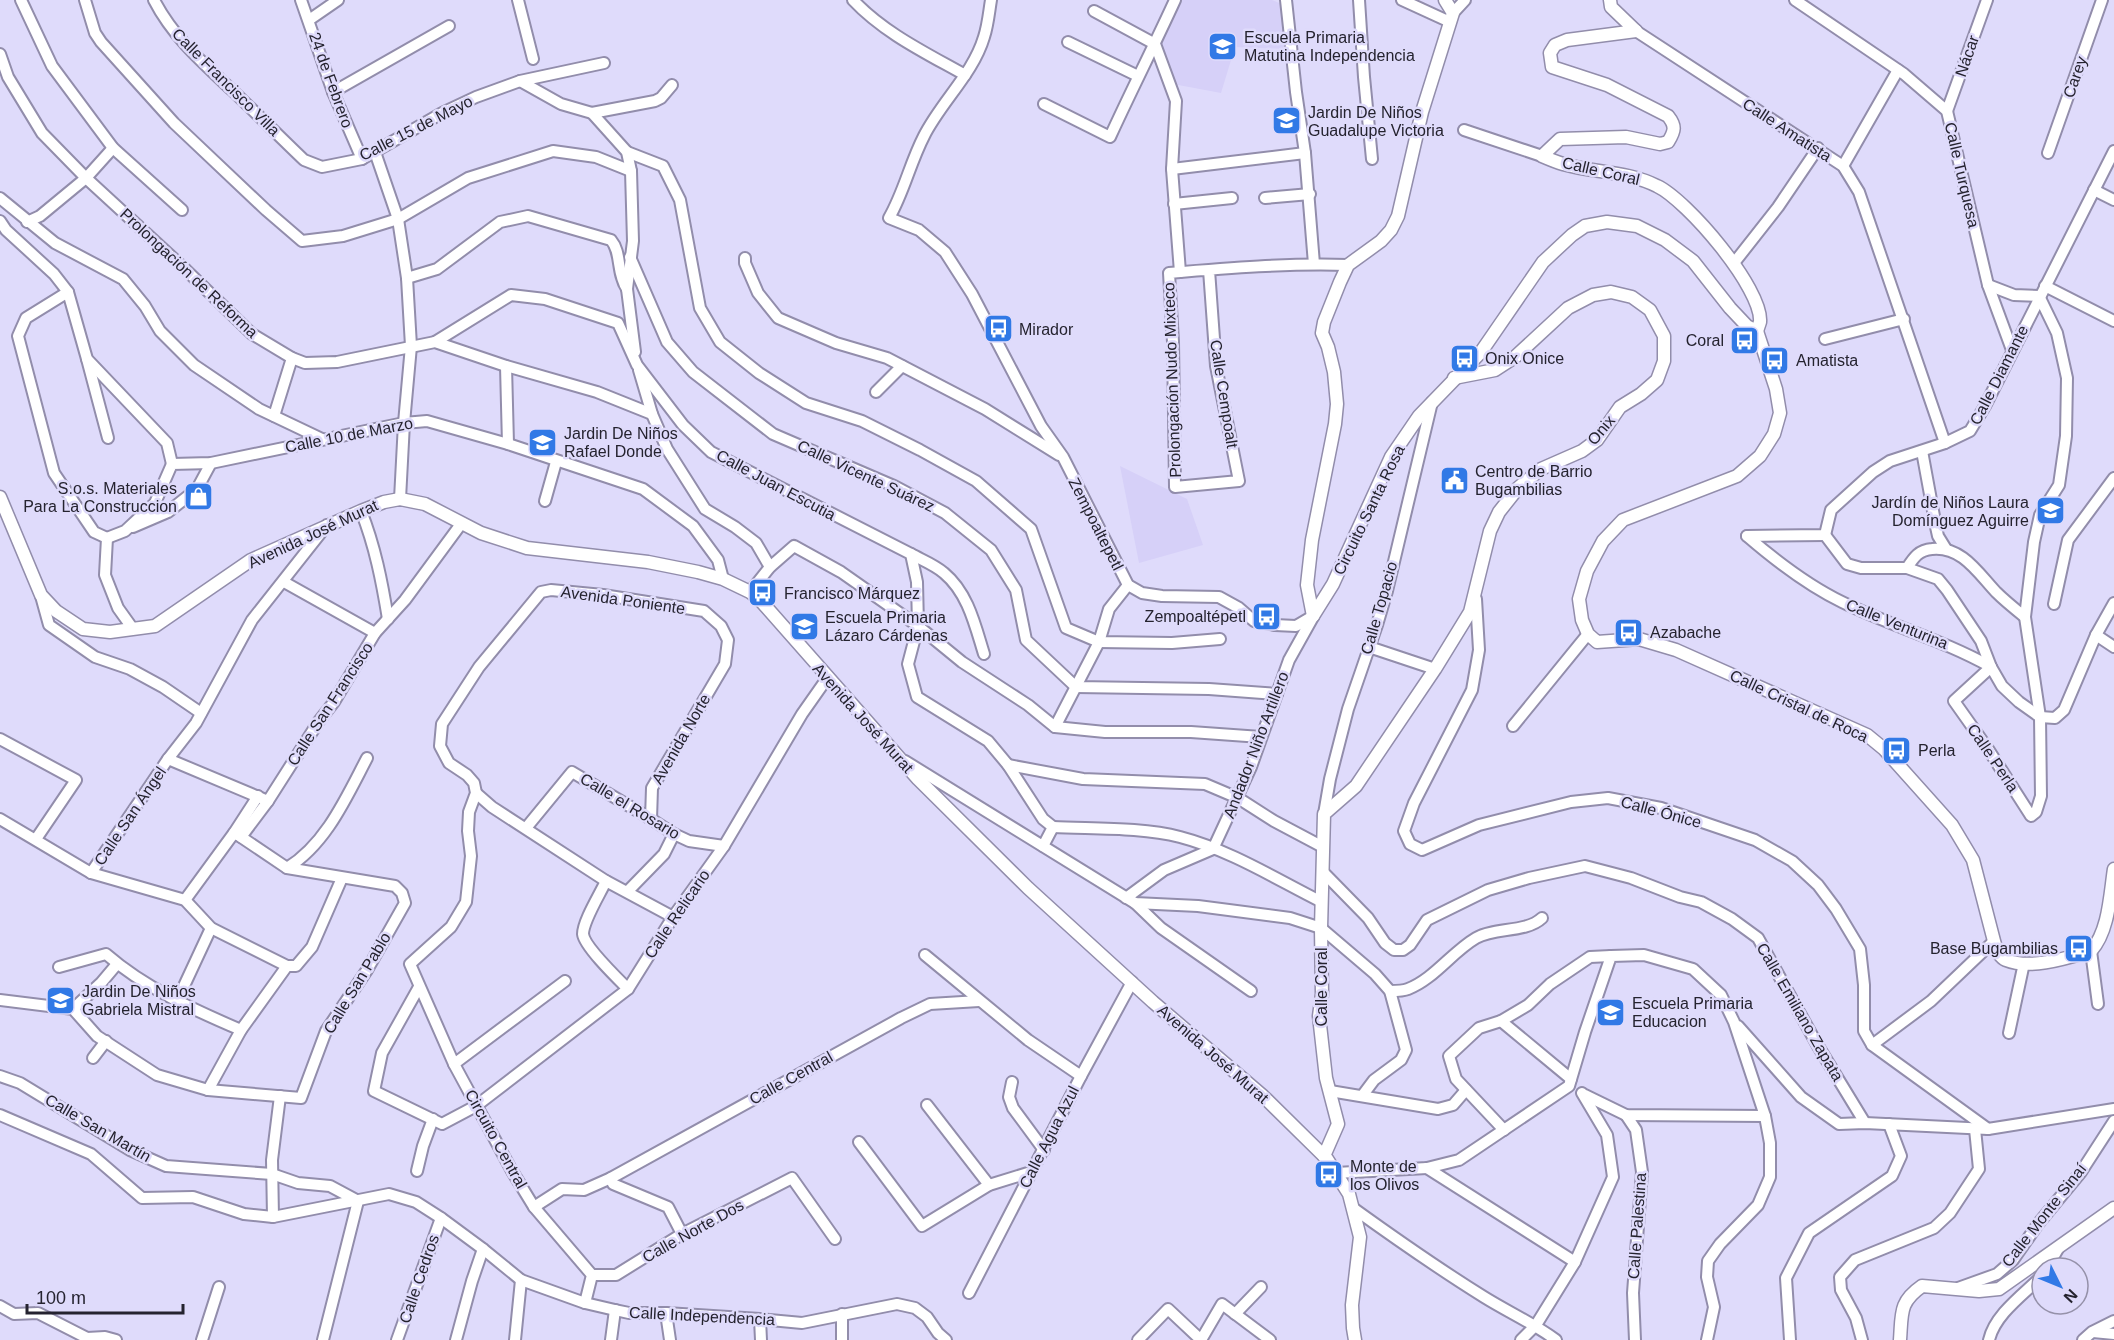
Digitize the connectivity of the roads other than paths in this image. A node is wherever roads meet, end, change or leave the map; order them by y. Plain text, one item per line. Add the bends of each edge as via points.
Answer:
1 (21, 0) edge
2 (85, 0) edge
3 (154, 0) edge
4 (301, 0) edge
5 (338, 0) edge
6 (518, 0) edge
7 (853, 0) edge
8 (980, 0) edge
9 (1175, 0) edge
10 (1286, 0) edge
11 (1359, 0) edge
12 (1402, 0) edge
13 (1445, 0) edge
14 (1466, 0) edge
15 (1795, 0) edge
16 (1987, 0) edge
17 (2102, 0) edge
18 (1610, 2) edge
19 (991, 3) edge
20 (1094, 10) dead end
21 (1452, 18) junction
22 (309, 20) junction
23 (449, 26) dead end
24 (1636, 32) junction
25 (1068, 42) dead end
26 (1155, 45) junction
27 (0, 54) edge
28 (533, 59) dead end
29 (604, 63) dead end
30 (1898, 70) junction
31 (965, 75) junction
32 (1138, 76) junction
33 (520, 81) junction
34 (672, 85) dead end
35 (333, 92) junction
36 (1044, 104) dead end
37 (1947, 111) junction
38 (592, 113) junction
39 (1464, 130) dead end
40 (113, 148) junction
41 (1818, 148) junction
42 (2114, 151) edge
43 (375, 152) junction
44 (627, 152) junction
45 (1305, 153) junction
46 (2048, 153) dead end
47 (1542, 156) junction
48 (362, 159) junction
49 (1372, 159) dead end
50 (304, 160) joint
51 (1844, 166) junction
52 (1172, 169) junction
53 (631, 171) junction
54 (86, 178) junction
55 (2094, 190) junction
56 (1310, 194) junction
57 (0, 198) edge
58 (1232, 198) dead end
59 (1265, 198) dead end
60 (2114, 200) edge
61 (1174, 204) junction
62 (182, 210) dead end
63 (398, 219) junction
64 (27, 222) junction
65 (2, 228) edge
66 (630, 257) junction
67 (745, 258) dead end
68 (1734, 263) junction
69 (1314, 264) junction
70 (1348, 265) junction
71 (1209, 270) junction
72 (1174, 272) junction
73 (407, 278) junction
74 (1988, 285) junction
75 (2045, 286) junction
76 (627, 289) junction
77 (68, 292) junction
78 (2039, 296) junction
79 (1904, 319) junction
80 (2114, 321) edge
81 (1757, 331) junction
82 (1825, 339) dead end
83 (435, 342) junction
84 (411, 346) junction
85 (2012, 350) junction
86 (292, 358) junction
87 (87, 359) junction
88 (637, 365) junction
89 (506, 366) junction
90 (902, 366) junction
91 (1453, 378) junction
92 (876, 392) dead end
93 (1432, 402) junction
94 (652, 414) junction
95 (274, 416) junction
96 (404, 423) junction
97 (108, 438) dead end
98 (322, 439) junction
99 (1945, 443) junction
100 (508, 444) junction
101 (1922, 451) junction
102 (1063, 457) junction
103 (555, 462) junction
104 (211, 463) junction
105 (172, 464) junction
106 (2114, 478) edge
107 (1175, 487) joint
108 (0, 497) edge
109 (400, 499) junction
110 (545, 501) dead end
111 (705, 509) junction
112 (360, 511) junction
113 (327, 524) junction
114 (461, 524) junction
115 (693, 526) junction
116 (125, 531) junction
117 (1825, 535) junction
118 (107, 538) junction
119 (1946, 549) junction
120 (911, 554) junction
121 (770, 567) junction
122 (1907, 568) junction
123 (723, 579) junction
124 (284, 582) junction
125 (1128, 585) junction
126 (750, 592) junction
127 (1476, 594) junction
128 (41, 595) junction
129 (2114, 603) edge
130 (2054, 604) dead end
131 (1313, 616) junction
132 (2025, 617) junction
133 (388, 619) junction
134 (918, 626) junction
135 (133, 629) junction
136 (375, 633) junction
137 (2096, 636) junction
138 (1593, 638) junction
139 (1220, 639) dead end
140 (1099, 642) junction
141 (1369, 647) junction
142 (2114, 647) edge
143 (984, 654) dead end
144 (725, 664) joint
145 (1991, 667) junction
146 (1435, 669) junction
147 (828, 677) junction
148 (1076, 687) junction
149 (1277, 694) junction
150 (201, 714) junction
151 (2040, 717) junction
152 (1513, 726) dead end
153 (1055, 727) junction
154 (1261, 737) junction
155 (0, 739) edge
156 (367, 758) dead end
157 (168, 759) junction
158 (901, 759) junction
159 (1008, 765) junction
160 (476, 793) junction
161 (1238, 798) junction
162 (263, 799) junction
163 (1324, 814) junction
164 (0, 819) edge
165 (651, 819) junction
166 (1053, 827) junction
167 (526, 828) junction
168 (674, 834) junction
169 (238, 835) junction
170 (36, 839) junction
171 (724, 846) junction
172 (1043, 846) junction
173 (1323, 847) junction
174 (1213, 849) junction
175 (286, 868) junction
176 (2114, 868) edge
177 (1323, 872) junction
178 (91, 873) junction
179 (342, 878) junction
180 (606, 881) junction
181 (628, 891) junction
182 (185, 900) junction
183 (1130, 900) junction
184 (1322, 902) junction
185 (673, 917) junction
186 (1542, 918) dead end
187 (211, 928) junction
188 (1321, 928) junction
189 (1994, 941) junction
190 (2091, 951) junction
191 (925, 955) dead end
192 (1611, 956) junction
193 (2024, 963) junction
194 (117, 964) junction
195 (287, 966) junction
196 (59, 967) dead end
197 (565, 981) dead end
198 (1132, 982) junction
199 (419, 987) junction
200 (627, 989) junction
201 (1390, 991) junction
202 (1251, 992) dead end
203 (0, 1000) edge
204 (177, 1001) junction
205 (979, 1001) junction
206 (2098, 1004) dead end
207 (73, 1009) junction
208 (1501, 1021) junction
209 (1734, 1022) junction
210 (241, 1030) junction
211 (2009, 1033) dead end
212 (106, 1041) junction
213 (1872, 1045) junction
214 (93, 1058) dead end
215 (454, 1064) junction
216 (0, 1076) edge
217 (1081, 1076) junction
218 (1012, 1082) dead end
219 (1570, 1082) junction
220 (208, 1090) junction
221 (1466, 1090) junction
222 (1330, 1091) junction
223 (1582, 1093) junction
224 (1362, 1095) junction
225 (280, 1096) junction
226 (927, 1105) dead end
227 (476, 1106) junction
228 (2114, 1109) edge
229 (0, 1115) edge
230 (1626, 1115) junction
231 (433, 1119) junction
232 (2114, 1121) edge
233 (1766, 1122) junction
234 (1865, 1123) junction
235 (1889, 1124) junction
236 (1975, 1129) junction
237 (1988, 1129) junction
238 (1504, 1130) junction
239 (858, 1142) dead end
240 (1044, 1150) junction
241 (1324, 1156) junction
242 (1428, 1168) junction
243 (417, 1171) dead end
244 (1031, 1172) junction
245 (1336, 1173) junction
246 (272, 1174) junction
247 (611, 1178) junction
248 (989, 1185) junction
249 (358, 1201) junction
250 (534, 1207) junction
251 (1353, 1208) junction
252 (2114, 1208) edge
253 (273, 1217) junction
254 (441, 1218) junction
255 (682, 1234) junction
256 (835, 1239) dead end
257 (2060, 1246) junction
258 (483, 1249) junction
259 (2054, 1256) edge
260 (1575, 1262) junction
261 (592, 1275) junction
262 (521, 1280) junction
263 (219, 1287) dead end
264 (1262, 1287) dead end
265 (1958, 1288) junction
266 (2030, 1288) edge
267 (969, 1293) dead end
268 (585, 1302) junction
269 (0, 1306) edge
270 (615, 1310) junction
271 (666, 1313) junction
272 (842, 1314) junction
273 (1235, 1314) junction
274 (760, 1318) junction
275 (2114, 1321) edge
276 (1536, 1325) junction
277 (2092, 1332) junction
278 (2114, 1334) edge
279 (116, 1340) edge
280 (202, 1340) edge
281 (322, 1340) edge
282 (398, 1340) edge
283 (456, 1340) edge
284 (515, 1340) edge
285 (611, 1340) edge
286 (670, 1340) edge
287 (761, 1340) edge
288 (842, 1340) edge
289 (946, 1340) edge
290 (1138, 1340) edge
291 (1201, 1340) edge
292 (1270, 1340) edge
293 (1355, 1340) edge
294 (1521, 1340) edge
295 (1556, 1340) edge
296 (1635, 1340) edge
297 (1707, 1340) edge
298 (1790, 1340) edge
299 (1862, 1340) edge
300 (1900, 1340) edge
301 (1989, 1340) edge
302 (2083, 1340) edge

1 - 40 street via 52,66
2 - 63 street via 101,42 174,123 302,241 343,236
3 - 50 street, Calle Francisco Villa via 188,48
4 - 22 street, 24 de Febrero
5 - 22 street
6 - 28 street
7 - 31 street via 899,38
8 - 19 street
9 - 26 street
10 - 45 street
11 - 49 street
12 - 21 street
13 - 21 street
14 - 21 street
15 - 30 street, Calle Turquesa
16 - 37 street, Nácar
17 - 46 street, Carey
18 - 24 street, Calle Amatista
19 - 31 street, Zempoaltepetl via 984,38
20 - 26 street
21 - 70 street via 1422,112 1398,216 1381,241
22 - 35 street, 24 de Febrero
23 - 35 street
24 - 41 street, Calle Amatista
24 - 47 street, Calle Coral via 1567,40 1555,45 1550,53 1552,67 1607,85 1668,116 1674,131 1668,142 1626,137 1560,139
25 - 32 street
26 - 32 street
26 - 52 street, Prolongación Nudo Mixteco via 1176,101
27 - 54 street, Prolongación de Reforma via 8,77 42,134
29 - 33 street, Calle 15 de Mayo
30 - 37 street, Calle Turquesa
30 - 51 street
31 - 102 street, Zempoaltepetl via 924,136 889,218 919,230 945,252 972,294 1041,426
32 - 36 street via 1110,137
33 - 38 street via 561,104
33 - 43 street, Calle 15 de Mayo via 441,113
34 - 38 street via 661,99
35 - 48 street, 24 de Febrero
37 - 74 street, Calle Turquesa
38 - 44 street
39 - 47 street
40 - 54 street
40 - 62 street
41 - 51 street, Calle Amatista
41 - 68 street
42 - 55 street, Calle Diamante
43 - 48 street, Calle 15 de Mayo
43 - 63 street
44 - 53 street
44 - 140 street via 663,166 680,200 700,308 720,342 806,403 862,421 976,482 1031,529 1066,628
45 - 52 street
45 - 56 street
47 - 68 street, Calle Coral via 1659,186 1699,219
48 - 50 street, Calle 15 de Mayo via 322,167
51 - 79 street, Calle Amatista via 1859,192
52 - 61 street, Prolongación Nudo Mixteco
53 - 63 street via 596,157 553,152 468,178
53 - 66 street
54 - 64 street
54 - 86 street, Prolongación de Reforma via 252,334
55 - 60 street
55 - 75 street, Calle Diamante
56 - 59 street
56 - 69 street
57 - 64 street
58 - 61 street
61 - 72 street, Prolongación Nudo Mixteco
63 - 73 street
64 - 95 street via 55,243 123,279 160,331 194,365
65 - 77 street via 54,274
66 - 76 street
66 - 148 street, Calle Vicente Suárez via 668,342 712,388 773,434 894,486 945,513 991,550 1016,590 1026,640
67 - 90 street via 758,293 778,318
68 - 81 street, Calle Coral via 1755,302 1760,321
69 - 70 street
69 - 71 street
70 - 131 street via 1322,333 1334,372 1337,404 1312,540 1307,585
71 - 72 street
71 - 107 street, Calle Cempoalt via 1216,366 1239,481
72 - 107 street, Prolongación Nudo Mixteco
73 - 76 street via 437,268 500,222 528,216 611,240
73 - 84 street
74 - 78 street via 2014,295
74 - 85 street, Calle Turquesa
75 - 78 street, Calle Diamante
75 - 80 street
76 - 88 street
77 - 87 street
77 - 118 street via 26,318 18,336 54,473 94,532
78 - 85 street, Calle Diamante
78 - 132 street via 2057,333 2067,378 2066,436 2059,485 2040,515
79 - 82 street
79 - 99 street, Calle Amatista
81 - 91 street, Circuito Santa Rosa via 1736,314 1694,261 1665,240 1637,226 1606,222 1585,226 1543,262 1481,352
81 - 138 street, Calle Coral via 1780,413 1774,434 1760,456 1737,476 1623,520 1603,541 1587,571 1579,599 1582,620
83 - 84 street, Prolongación de Reforma
83 - 88 street via 511,295 545,298 618,323
83 - 89 street, Prolongación de Reforma
84 - 86 street, Prolongación de Reforma via 337,362 304,363
84 - 96 street
85 - 99 street, Calle Diamante via 1970,431
86 - 95 street
87 - 97 street
87 - 105 street via 167,443
88 - 94 street
88 - 120 street, Calle Juan Escutia via 683,425 711,452
89 - 94 street, Prolongación de Reforma via 597,392
89 - 100 street
90 - 92 street
90 - 102 street via 985,409
91 - 93 street, Circuito Santa Rosa
91 - 127 street, Onix via 1495,370 1515,357 1568,308 1593,295 1611,292 1632,297 1650,310 1664,336 1664,361 1657,380 1620,407 1597,440 1541,469 1518,488 1499,512 1490,531
93 - 131 street, Circuito Santa Rosa via 1391,457 1333,584
93 - 141 street, Calle Topacio via 1387,591
94 - 111 street via 667,450
95 - 98 street
96 - 98 street, Calle 10 de Marzo
96 - 100 street, Calle 10 de Marzo via 428,421
96 - 109 street
98 - 104 street, Calle 10 de Marzo
99 - 101 street, Calle Diamante
100 - 103 street, Calle 10 de Marzo
101 - 117 street, Calle Diamante via 1890,461 1873,472 1831,510
101 - 119 street via 1936,527
102 - 125 street, Zempoaltepetl
103 - 110 street
103 - 115 street, Calle 10 de Marzo via 643,489
104 - 105 street, Calle 10 de Marzo
104 - 116 street via 197,489 168,512
105 - 116 street via 155,503
106 - 130 street via 2068,540
108 - 128 street, Avenida José Murat
109 - 112 street, Avenida José Murat
109 - 114 street, Avenida José Murat via 425,504
111 - 115 street
111 - 121 street via 756,543
112 - 113 street, Avenida José Murat
112 - 133 street via 371,537
113 - 124 street, Calle San Ángel
113 - 135 street, Avenida José Murat via 251,560 155,626
114 - 123 street, Avenida José Murat via 527,548 648,562
114 - 133 street, Calle San Francisco
115 - 123 street, Calle 10 de Marzo via 718,560
116 - 118 street
117 - 122 street via 1847,564 1861,568
117 - 145 street, Calle Venturina via 1747,536 1776,561 1842,602 1934,638
118 - 135 street via 105,575 117,608
119 - 122 street via 1923,550
119 - 132 street via 1959,554
120 - 134 street via 917,582
120 - 143 street, Calle Juan Escutia via 944,573 958,588 968,605
121 - 126 street
121 - 134 street via 794,546 841,572
122 - 145 street via 1938,579 1981,641
123 - 126 street, Avenida José Murat
124 - 136 street
124 - 150 street, Calle San Ángel via 252,620
125 - 131 street, Zempoaltepetl via 1142,593 1162,596 1219,597 1254,621 1275,626 1296,626
125 - 140 street via 1109,609
126 - 147 street, Avenida José Murat
127 - 146 street, Onix via 1470,612
127 - 213 street, Calle Ónice via 1479,650 1472,690 1414,803 1404,831 1410,844 1422,850 1479,825 1571,802 1608,798 1661,808 1755,840 1792,861 1818,885 1860,949 1864,1031
128 - 135 street, Avenida José Murat via 83,629
128 - 150 street via 49,625 95,657 130,669
129 - 137 street
131 - 149 street, Andador Niño Artillero via 1289,660
132 - 151 street
133 - 136 street, Calle San Francisco
134 - 153 street
134 - 159 street via 908,664 917,697 988,741
136 - 162 street, Calle San Francisco via 334,702
137 - 142 street
137 - 151 street via 2064,710 2055,718
138 - 152 street
138 - 189 street, Calle Cristal de Roca via 1639,639 1676,650 1867,735 1952,825 1972,860
139 - 140 street
140 - 148 street
141 - 146 street
141 - 163 street, Calle Topacio via 1348,709
144 - 160 street, Avenida Poniente via 728,640 721,626 704,611 603,595 541,592 479,667 442,724 440,746 449,763 474,783
144 - 165 street, Avenida Norte via 652,788
145 - 151 street, Calle Venturina via 2002,686
145 - 151 street, Calle Perla via 1954,701 2031,816 2041,796
146 - 163 street, Onix via 1356,786
147 - 158 street, Avenida José Murat
147 - 171 street, Calle Relicario
148 - 149 street
148 - 153 street
149 - 154 street, Andador Niño Artillero
150 - 157 street, Calle San Ángel
153 - 154 street
154 - 161 street, Andador Niño Artillero
155 - 170 street via 76,780
156 - 175 street via 322,836
157 - 162 street
157 - 178 street, Calle San Ángel
158 - 172 street
158 - 198 street, Avenida José Murat via 1029,888
159 - 161 street via 1083,779 1205,784
159 - 166 street via 1043,819
160 - 167 street, Avenida Poniente
160 - 199 street, Circuito Central via 469,812 471,856 466,902 451,927 410,964
161 - 173 street
161 - 174 street, Andador Niño Artillero
162 - 169 street, Calle San Francisco
163 - 173 street, Calle Coral
164 - 170 street
165 - 167 street, Calle el Rosario via 572,772
165 - 168 street, Calle el Rosario
166 - 172 street
166 - 174 street via 1144,832 1180,837
167 - 180 street, Avenida Poniente
168 - 171 street, Calle el Rosario via 689,841
168 - 181 street via 664,854
169 - 175 street
169 - 182 street, Calle San Francisco
170 - 178 street
171 - 185 street, Calle Relicario
172 - 183 street
173 - 177 street, Calle Coral
174 - 183 street via 1164,870
174 - 184 street
175 - 179 street
176 - 190 street via 2106,916
177 - 184 street, Calle Coral
177 - 234 street, Calle Emiliano Zapata via 1394,950 1410,945 1427,920 1488,890 1585,866 1701,902 1758,938
178 - 182 street
179 - 195 street via 312,946 296,966
179 - 225 street, Calle San Pablo via 395,886 405,903 326,1031 301,1098
180 - 181 street, Avenida Poniente
180 - 200 street via 585,926 584,938
181 - 185 street, Avenida Poniente
182 - 187 street
183 - 188 street via 1290,918
183 - 202 street via 1161,928
184 - 188 street, Calle Coral
185 - 200 street, Calle Relicario
186 - 201 street via 1537,923 1476,938 1421,982
187 - 195 street
187 - 204 street
188 - 201 street
188 - 222 street, Calle Coral via 1320,1016
189 - 193 street, Calle Cristal de Roca via 2005,960
189 - 213 street via 1931,1001
190 - 193 street, Calle Cristal de Roca via 2057,961
190 - 206 street
191 - 205 street
192 - 208 street via 1590,957
192 - 209 street via 1644,955 1693,969 1721,995
192 - 219 street
193 - 211 street
194 - 196 street via 106,954
194 - 204 street
194 - 207 street
195 - 210 street
197 - 215 street
198 - 217 street, Calle Agua Azul
198 - 241 street, Avenida José Murat via 1263,1096
199 - 215 street, Circuito Central
199 - 231 street via 382,1053 374,1091
200 - 227 street, Calle Relicario
201 - 224 street via 1406,1050 1401,1060 1374,1080
203 - 207 street
204 - 210 street
205 - 217 street
205 - 247 street, Calle Central via 930,1004
207 - 212 street
208 - 219 street
208 - 221 street via 1479,1028 1449,1056 1456,1079
209 - 233 street
209 - 234 street via 1802,1097 1839,1124
210 - 220 street
212 - 214 street
212 - 220 street via 157,1075
213 - 237 street
215 - 227 street, Circuito Central
216 - 246 street, Calle San Martín via 20,1083 130,1150 166,1166
217 - 240 street, Calle Agua Azul
218 - 240 street via 1009,1097 1013,1108
219 - 223 street
219 - 238 street
220 - 225 street
221 - 224 street via 1453,1105 1438,1109
221 - 238 street
222 - 224 street
222 - 241 street, Calle Coral via 1338,1124
223 - 230 street
223 - 260 street via 1607,1135 1613,1177
225 - 246 street
226 - 248 street
227 - 231 street, Calle Relicario via 442,1124
227 - 250 street, Circuito Central
228 - 237 street
229 - 253 street, Calle Independencia via 91,1154 142,1198 193,1197 244,1214
230 - 233 street
230 - 296 street, Calle Palestina via 1636,1130 1642,1172 1633,1293
231 - 243 street
232 - 265 street, Calle Monte Sinaí via 2081,1172 2013,1260 1997,1274
233 - 297 street via 1770,1177 1758,1205 1708,1261 1707,1277 1714,1307
234 - 235 street
235 - 236 street
235 - 298 street via 1900,1156 1892,1176 1809,1233 1786,1278
236 - 237 street
236 - 299 street via 1979,1169 1950,1213 1934,1228 1855,1260 1840,1277 1841,1290
238 - 242 street via 1459,1160
239 - 248 street via 922,1226
240 - 244 street, Calle Agua Azul
241 - 245 street, Avenida José Murat
242 - 245 street
242 - 260 street
244 - 248 street
244 - 267 street, Calle Agua Azul
245 - 251 street, Avenida José Murat
246 - 249 street, Calle San Martín via 298,1183 330,1186
246 - 253 street
247 - 250 street, Calle Central via 584,1190 562,1189
247 - 255 street via 613,1184 668,1208
249 - 253 street, Calle Independencia
249 - 254 street, Calle Independencia via 389,1194 416,1202
249 - 281 street
250 - 261 street, Circuito Central
251 - 276 street via 1444,1272
251 - 293 street, Avenida José Murat via 1360,1237 1352,1305
252 - 257 street
254 - 258 street, Calle Independencia
254 - 282 street, Calle Cedros
255 - 256 street, Calle Norte Dos via 792,1178
255 - 261 street, Calle Norte Dos via 616,1275
257 - 259 street
257 - 265 street via 1999,1289
258 - 262 street, Calle Independencia
258 - 283 street
260 - 276 street
261 - 268 street
262 - 268 street, Calle Independencia
262 - 284 street
263 - 280 street
264 - 273 street
265 - 300 street via 1923,1286 1908,1296
266 - 301 street via 2003,1315
268 - 270 street, Calle Independencia
269 - 279 street via 14,1314 38,1313 87,1338
270 - 271 street, Calle Independencia
270 - 285 street
271 - 274 street, Calle Independencia
271 - 286 street
272 - 274 street, Calle Independencia via 802,1323
272 - 288 street
272 - 289 street, Calle Independencia via 897,1304 915,1308
273 - 291 street via 1222,1304
273 - 292 street
274 - 287 street
275 - 277 street
276 - 294 street
276 - 295 street
277 - 278 street
277 - 302 street
290 - 291 street via 1168,1310

